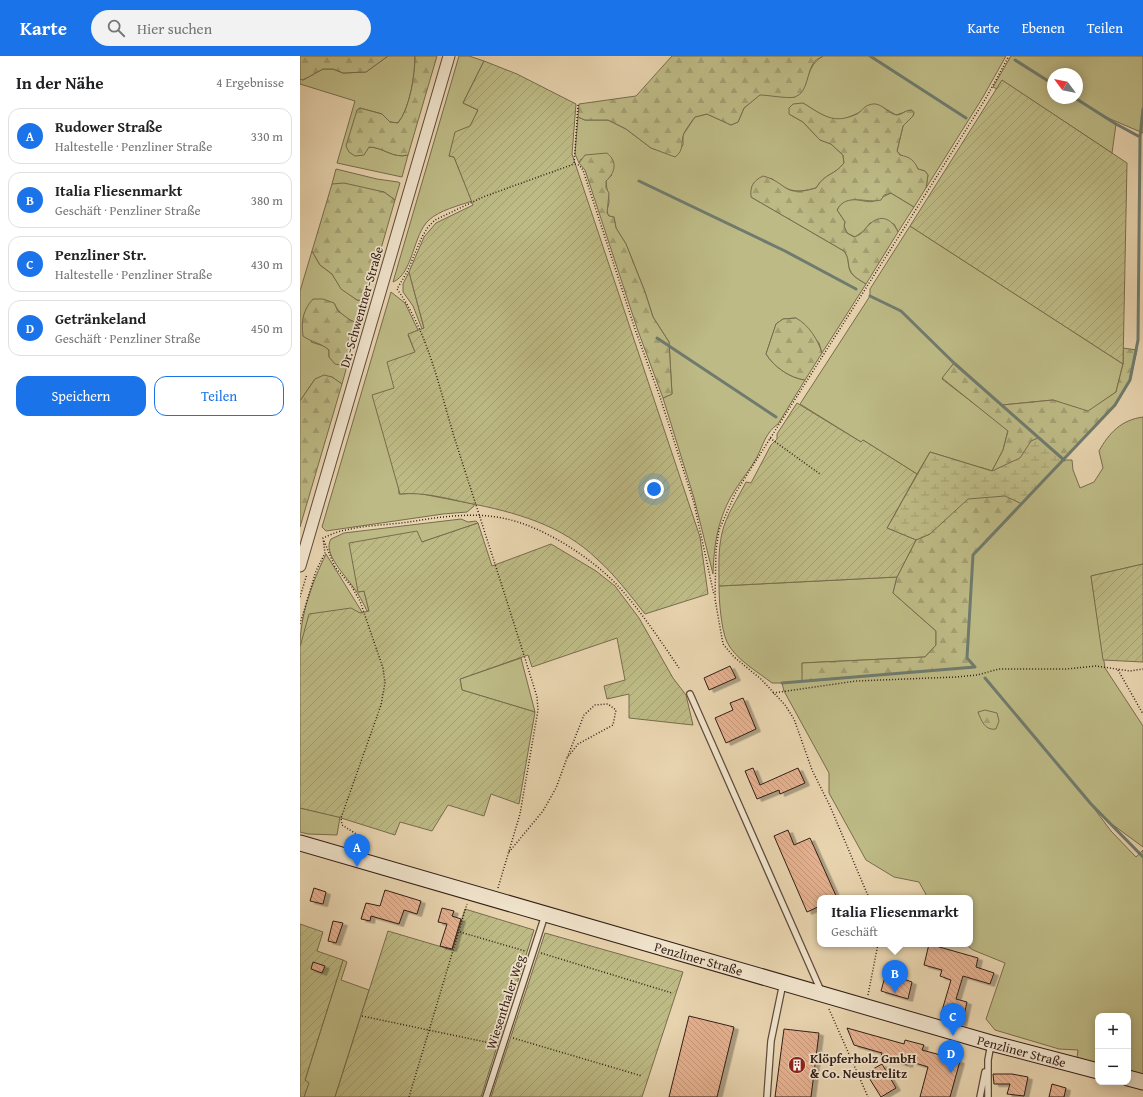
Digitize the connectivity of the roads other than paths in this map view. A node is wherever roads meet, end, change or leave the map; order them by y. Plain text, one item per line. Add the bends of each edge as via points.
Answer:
1 (449, 56) edge
2 (300, 566) edge
3 (690, 694) dead end
4 (300, 843) edge
5 (545, 914) junction
6 (783, 983) junction
7 (822, 994) junction
8 (991, 1044) junction
9 (988, 1060) junction
10 (1095, 1070) edge
11 (1131, 1079) edge
12 (1143, 1082) edge
13 (486, 1097) edge
14 (766, 1097) edge
15 (980, 1097) edge
16 (988, 1097) edge

1 - 2 street, Dr.-Schwentner-Straße
3 - 7 lane
4 - 5 main road, Penzliner Straße
5 - 6 main road, Penzliner Straße
5 - 13 lane, Wiesenthaler Weg
6 - 7 main road, Penzliner Straße
6 - 14 lane via 771,1041
7 - 8 main road, Penzliner Straße
8 - 9 lane
8 - 10 main road, Penzliner Straße
9 - 15 lane
9 - 16 lane
11 - 12 main road

